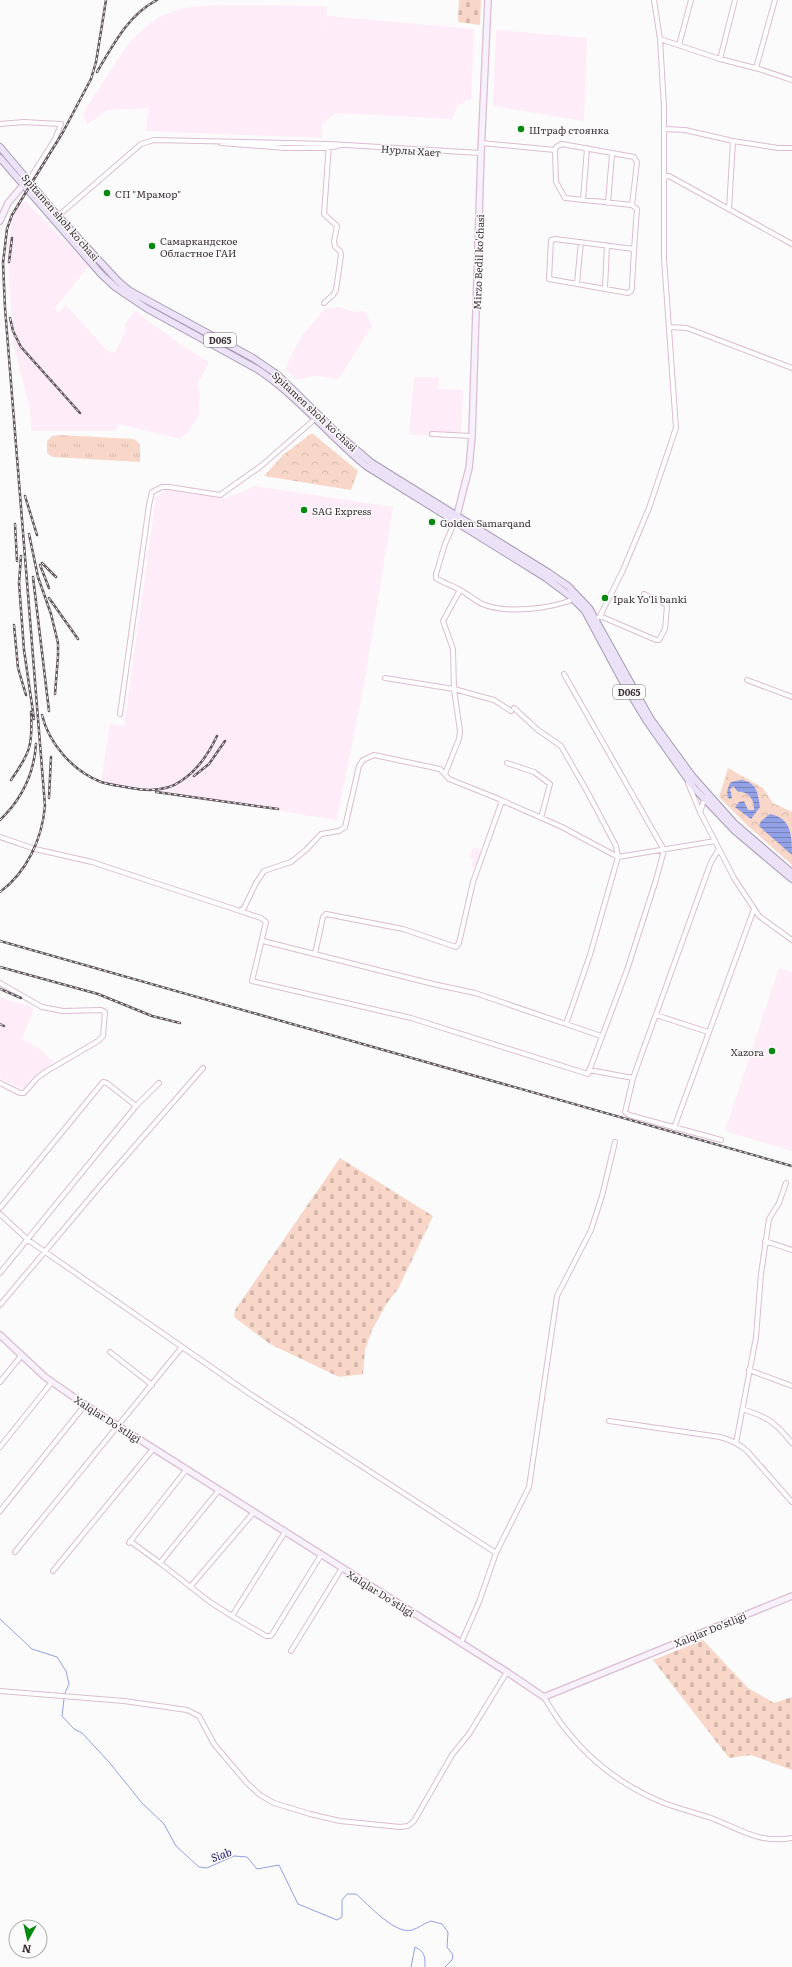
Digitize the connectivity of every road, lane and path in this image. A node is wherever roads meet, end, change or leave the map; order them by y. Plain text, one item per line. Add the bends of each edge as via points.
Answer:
1 (488, 0) edge
2 (654, 0) edge
3 (691, 0) edge
4 (735, 0) edge
5 (775, 0) edge
6 (660, 39) junction
7 (679, 45) junction
8 (720, 59) junction
9 (756, 68) junction
10 (792, 80) edge
11 (0, 124) edge
12 (664, 129) junction
13 (733, 141) junction
14 (481, 143) junction
15 (329, 146) junction
16 (0, 147) edge
17 (587, 148) junction
18 (792, 148) edge
19 (555, 150) junction
20 (481, 154) junction
21 (612, 154) junction
22 (0, 158) edge
23 (664, 177) junction
24 (28, 180) junction
25 (23, 186) junction
26 (583, 200) junction
27 (608, 203) junction
28 (632, 205) junction
29 (728, 209) junction
30 (58, 216) junction
31 (0, 221) edge
32 (581, 242) junction
33 (792, 244) edge
34 (607, 246) junction
35 (634, 249) junction
36 (577, 283) junction
37 (605, 288) junction
38 (324, 303) dead end
39 (670, 327) junction
40 (792, 368) edge
41 (315, 419) junction
42 (432, 434) dead end
43 (472, 436) junction
44 (456, 518) junction
45 (460, 590) junction
46 (644, 594) dead end
47 (574, 599) junction
48 (595, 620) junction
49 (564, 674) dead end
50 (385, 678) dead end
51 (747, 680) dead end
52 (454, 688) junction
53 (792, 696) edge
54 (120, 714) dead end
55 (507, 763) dead end
56 (445, 774) junction
57 (685, 777) junction
58 (705, 796) junction
59 (502, 800) junction
60 (700, 812) junction
61 (541, 818) junction
62 (0, 837) edge
63 (715, 841) junction
64 (664, 850) junction
65 (719, 850) junction
66 (618, 857) junction
67 (792, 873) edge
68 (792, 879) edge
69 (754, 909) junction
70 (240, 911) junction
71 (263, 940) junction
72 (792, 940) edge
73 (315, 954) junction
74 (0, 983) edge
75 (656, 1015) junction
76 (566, 1024) junction
77 (708, 1032) junction
78 (601, 1036) junction
79 (203, 1068) dead end
80 (589, 1070) junction
81 (633, 1078) junction
82 (0, 1083) edge
83 (159, 1083) dead end
84 (136, 1106) junction
85 (674, 1128) junction
86 (721, 1140) dead end
87 (616, 1142) dead end
88 (786, 1183) dead end
89 (0, 1208) edge
90 (0, 1214) edge
91 (28, 1240) junction
92 (765, 1241) junction
93 (792, 1250) edge
94 (45, 1252) junction
95 (0, 1273) edge
96 (0, 1305) edge
97 (0, 1335) edge
98 (182, 1347) junction
99 (110, 1352) dead end
100 (21, 1356) junction
101 (749, 1370) junction
102 (0, 1382) edge
103 (52, 1382) junction
104 (152, 1385) junction
105 (792, 1386) edge
106 (85, 1405) junction
107 (742, 1410) junction
108 (609, 1421) dead end
109 (118, 1426) junction
110 (736, 1443) junction
111 (792, 1443) edge
112 (0, 1447) edge
113 (153, 1449) junction
114 (186, 1470) junction
115 (219, 1490) junction
116 (792, 1502) edge
117 (0, 1510) edge
118 (254, 1512) junction
119 (285, 1532) junction
120 (15, 1552) dead end
121 (496, 1553) junction
122 (321, 1555) junction
123 (160, 1563) junction
124 (342, 1568) junction
125 (53, 1571) dead end
126 (190, 1587) junction
127 (792, 1596) edge
128 (232, 1616) junction
129 (461, 1643) junction
130 (291, 1650) dead end
131 (507, 1672) junction
132 (0, 1691) edge
133 (544, 1697) junction
134 (792, 1838) edge

1 - 14 main road, Mirzo Bedil ko'chasi
2 - 6 street
3 - 7 street
4 - 8 street
5 - 9 street
6 - 7 street
6 - 12 street
7 - 8 street
8 - 9 street
9 - 10 street
11 - 24 street via 61,124 55,139
12 - 13 street via 685,130
12 - 23 street
13 - 18 street
13 - 29 street
14 - 19 street
14 - 20 main road, Mirzo Bedil ko'chasi
15 - 20 street, Нурлы Хает
15 - 30 street, Нурлы Хает via 239,146 213,141 154,140 140,144
15 - 38 street via 324,214 337,226 334,241 335,247 341,253 336,290
16 - 24 main road, Spitamen shoh ko'chasi / D065
17 - 19 street via 562,144
17 - 21 street
17 - 26 street
19 - 26 street via 556,182 561,193 565,198
20 - 43 main road, Mirzo Bedil ko'chasi
21 - 27 street
21 - 28 street via 637,159
22 - 25 main road, Spitamen shoh ko'chasi / D065
23 - 29 street via 670,176
23 - 39 street via 664,258
24 - 25 main road
24 - 30 main road, Spitamen shoh ko'chasi / D065
25 - 31 main road via 8,203
25 - 41 main road, Spitamen shoh ko'chasi / D065 via 114,287 146,308 257,369 276,382
26 - 27 street
27 - 28 street
28 - 35 street via 637,209
29 - 33 street
30 - 44 main road, Spitamen shoh ko'chasi / D065 via 130,291 254,358 278,375 339,435 372,463
32 - 34 street
32 - 36 street
32 - 36 street via 555,239 551,240 550,245 549,279
34 - 35 street
34 - 37 street
35 - 37 street via 631,291 628,293
36 - 37 street
39 - 40 street via 687,328
39 - 48 street via 676,428 649,508 623,570
41 - 44 main road, Spitamen shoh ko'chasi / D065 via 366,466
41 - 54 street via 261,466 220,495 169,487 152,492
42 - 43 street
43 - 44 main road, Mirzo Bedil ko'chasi via 469,468
44 - 45 street via 436,576
44 - 47 main road, D065
44 - 48 main road, D065 via 559,579 581,598
45 - 47 street via 481,603 504,610 557,605
45 - 52 street via 443,621 453,649
46 - 48 street via 666,605 665,630 659,640
47 - 48 main road, D065
48 - 57 main road, D065 via 646,720
48 - 58 main road, D065 via 650,718
49 - 64 street
50 - 52 street
51 - 53 street
52 - 56 street via 460,730
52 - 66 street via 494,700 513,710 561,746 616,846
55 - 61 street via 534,772 550,784
56 - 59 street via 448,779
56 - 70 street via 440,769 406,761 374,755 367,757 359,766 345,827 339,831 321,834 291,862 264,871
57 - 58 main road, D065
57 - 60 street
58 - 60 street
58 - 67 main road, D065
58 - 68 main road, D065 via 735,832
59 - 61 street
59 - 73 street via 473,882 456,947 403,929 326,914
60 - 63 street
61 - 66 street
62 - 70 street via 35,849 92,862
63 - 64 street
63 - 65 street
64 - 66 street
64 - 78 street via 627,970
65 - 69 street
65 - 75 street via 711,862
66 - 76 street via 590,955
69 - 72 street via 758,916
69 - 77 street
70 - 71 street via 266,922
71 - 73 street
71 - 80 street via 252,981 411,1018 586,1074
73 - 76 street via 475,993
74 - 82 street via 42,1007 63,1011 100,1010 105,1012 106,1017 104,1036 37,1078 27,1091 20,1092
75 - 77 street
75 - 81 street
76 - 78 street
77 - 85 street
78 - 80 street
79 - 94 street
80 - 81 street
81 - 85 street via 625,1112
83 - 84 street
84 - 89 street via 103,1082
84 - 91 street
85 - 86 street
87 - 121 street via 591,1230 557,1296 529,1487
88 - 92 street via 779,1203 769,1219
90 - 91 street
91 - 94 street
91 - 95 street
92 - 93 street
92 - 101 street via 756,1337
94 - 96 street
94 - 98 street
97 - 100 main road, Xalqlar Do’stligi
98 - 104 street
98 - 121 street
99 - 104 street
100 - 102 street
100 - 103 main road, Xalqlar Do’stligi
101 - 105 street
101 - 107 street
103 - 106 main road, Xalqlar Do’stligi
103 - 112 street
104 - 109 street
106 - 109 main road, Xalqlar Do’stligi
106 - 117 street
107 - 110 street
107 - 111 street via 770,1420
108 - 110 street via 720,1437
109 - 113 main road, Xalqlar Do’stligi
109 - 120 street
110 - 116 street via 748,1452
113 - 114 main road, Xalqlar Do’stligi
113 - 125 street
114 - 115 main road, Xalqlar Do’stligi
114 - 123 street via 129,1542
115 - 118 main road, Xalqlar Do’stligi
115 - 123 street
118 - 119 main road, Xalqlar Do’stligi
118 - 126 street
119 - 122 main road, Xalqlar Do’stligi
119 - 128 street
121 - 129 street
122 - 124 main road, Xalqlar Do’stligi
122 - 128 street via 270,1636
123 - 126 street
124 - 129 main road, Xalqlar Do’stligi
124 - 130 street
126 - 128 street
127 - 133 main road, Xalqlar Do’stligi
129 - 131 main road, Xalqlar Do’stligi
131 - 132 street via 469,1734 452,1755 414,1821 408,1826 400,1827 340,1820 274,1803 247,1783 214,1744 199,1716 186,1710 124,1701
131 - 133 main road, Xalqlar Do’stligi
133 - 134 street via 555,1717 592,1759 628,1787 761,1839

